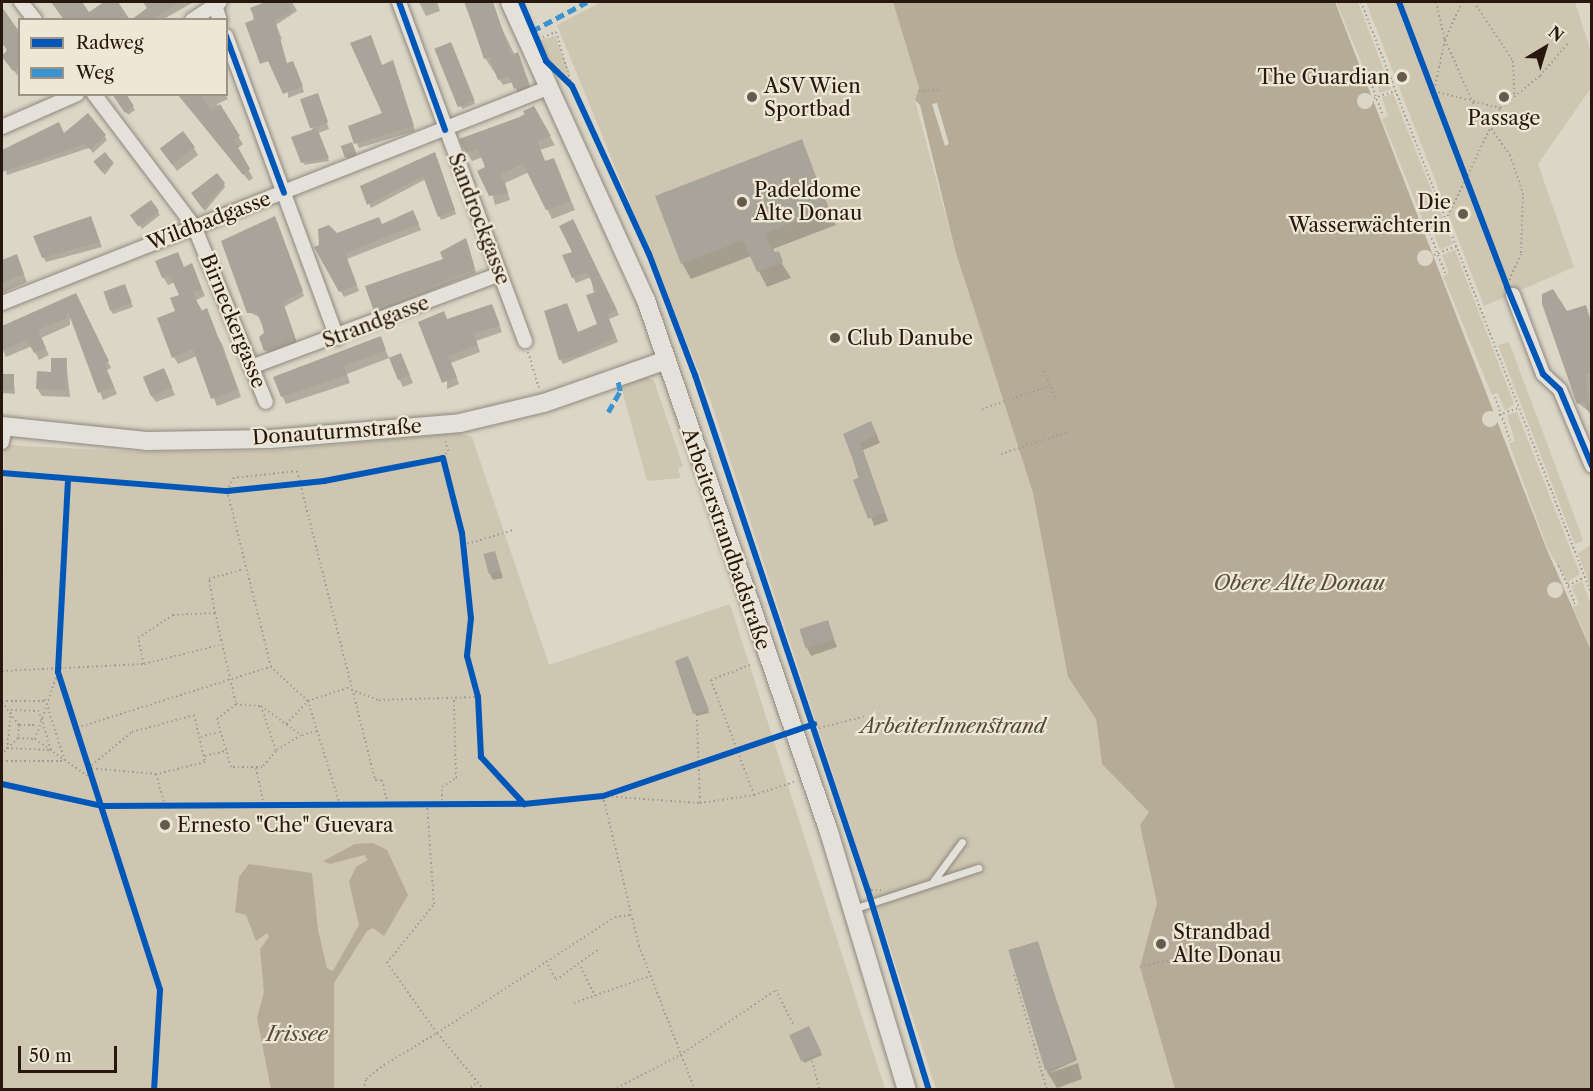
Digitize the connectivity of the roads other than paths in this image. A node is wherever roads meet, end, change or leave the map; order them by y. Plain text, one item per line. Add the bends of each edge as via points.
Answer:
1 (21, 2) edge
2 (216, 2) edge
3 (399, 2) edge
4 (510, 2) edge
5 (33, 18) edge
6 (195, 18) edge
7 (220, 18) edge
8 (228, 41) edge
9 (557, 81) junction
10 (72, 96) edge
11 (96, 96) edge
12 (2, 127) edge
13 (445, 130) junction
14 (284, 193) junction
15 (194, 226) junction
16 (500, 274) junction
17 (1510, 291) road end
18 (2, 303) edge
19 (337, 338) junction
20 (525, 341) road end
21 (664, 362) junction
22 (251, 367) junction
23 (266, 402) dead end
24 (3, 431) edge
25 (1592, 466) edge
26 (962, 842) dead end
27 (978, 868) dead end
28 (932, 882) junction
29 (853, 909) junction
30 (907, 1089) edge

1 - 5 street
2 - 6 street
2 - 7 street
3 - 13 street, Sandrockgasse
4 - 9 main road, Arbeiterstrandbadstraße
8 - 14 street
9 - 13 street, Wildbadgasse
9 - 21 main road, Arbeiterstrandbadstraße via 646,300
10 - 12 street
11 - 15 street, Birneckergasse
13 - 14 street, Wildbadgasse
13 - 16 street, Sandrockgasse
14 - 15 street, Wildbadgasse
14 - 19 street
15 - 18 street, Wildbadgasse
15 - 22 street, Birneckergasse
16 - 19 street, Strandgasse
16 - 20 street, Sandrockgasse
17 - 25 street via 1543,374 1560,390
19 - 22 street, Strandgasse
21 - 24 main road, Donauturmstraße via 544,402 440,425 270,439 146,441
21 - 29 main road, Arbeiterstrandbadstraße
22 - 23 street, Birneckergasse
26 - 28 lane
27 - 28 lane
28 - 29 lane
29 - 30 main road, Arbeiterstrandbadstraße

